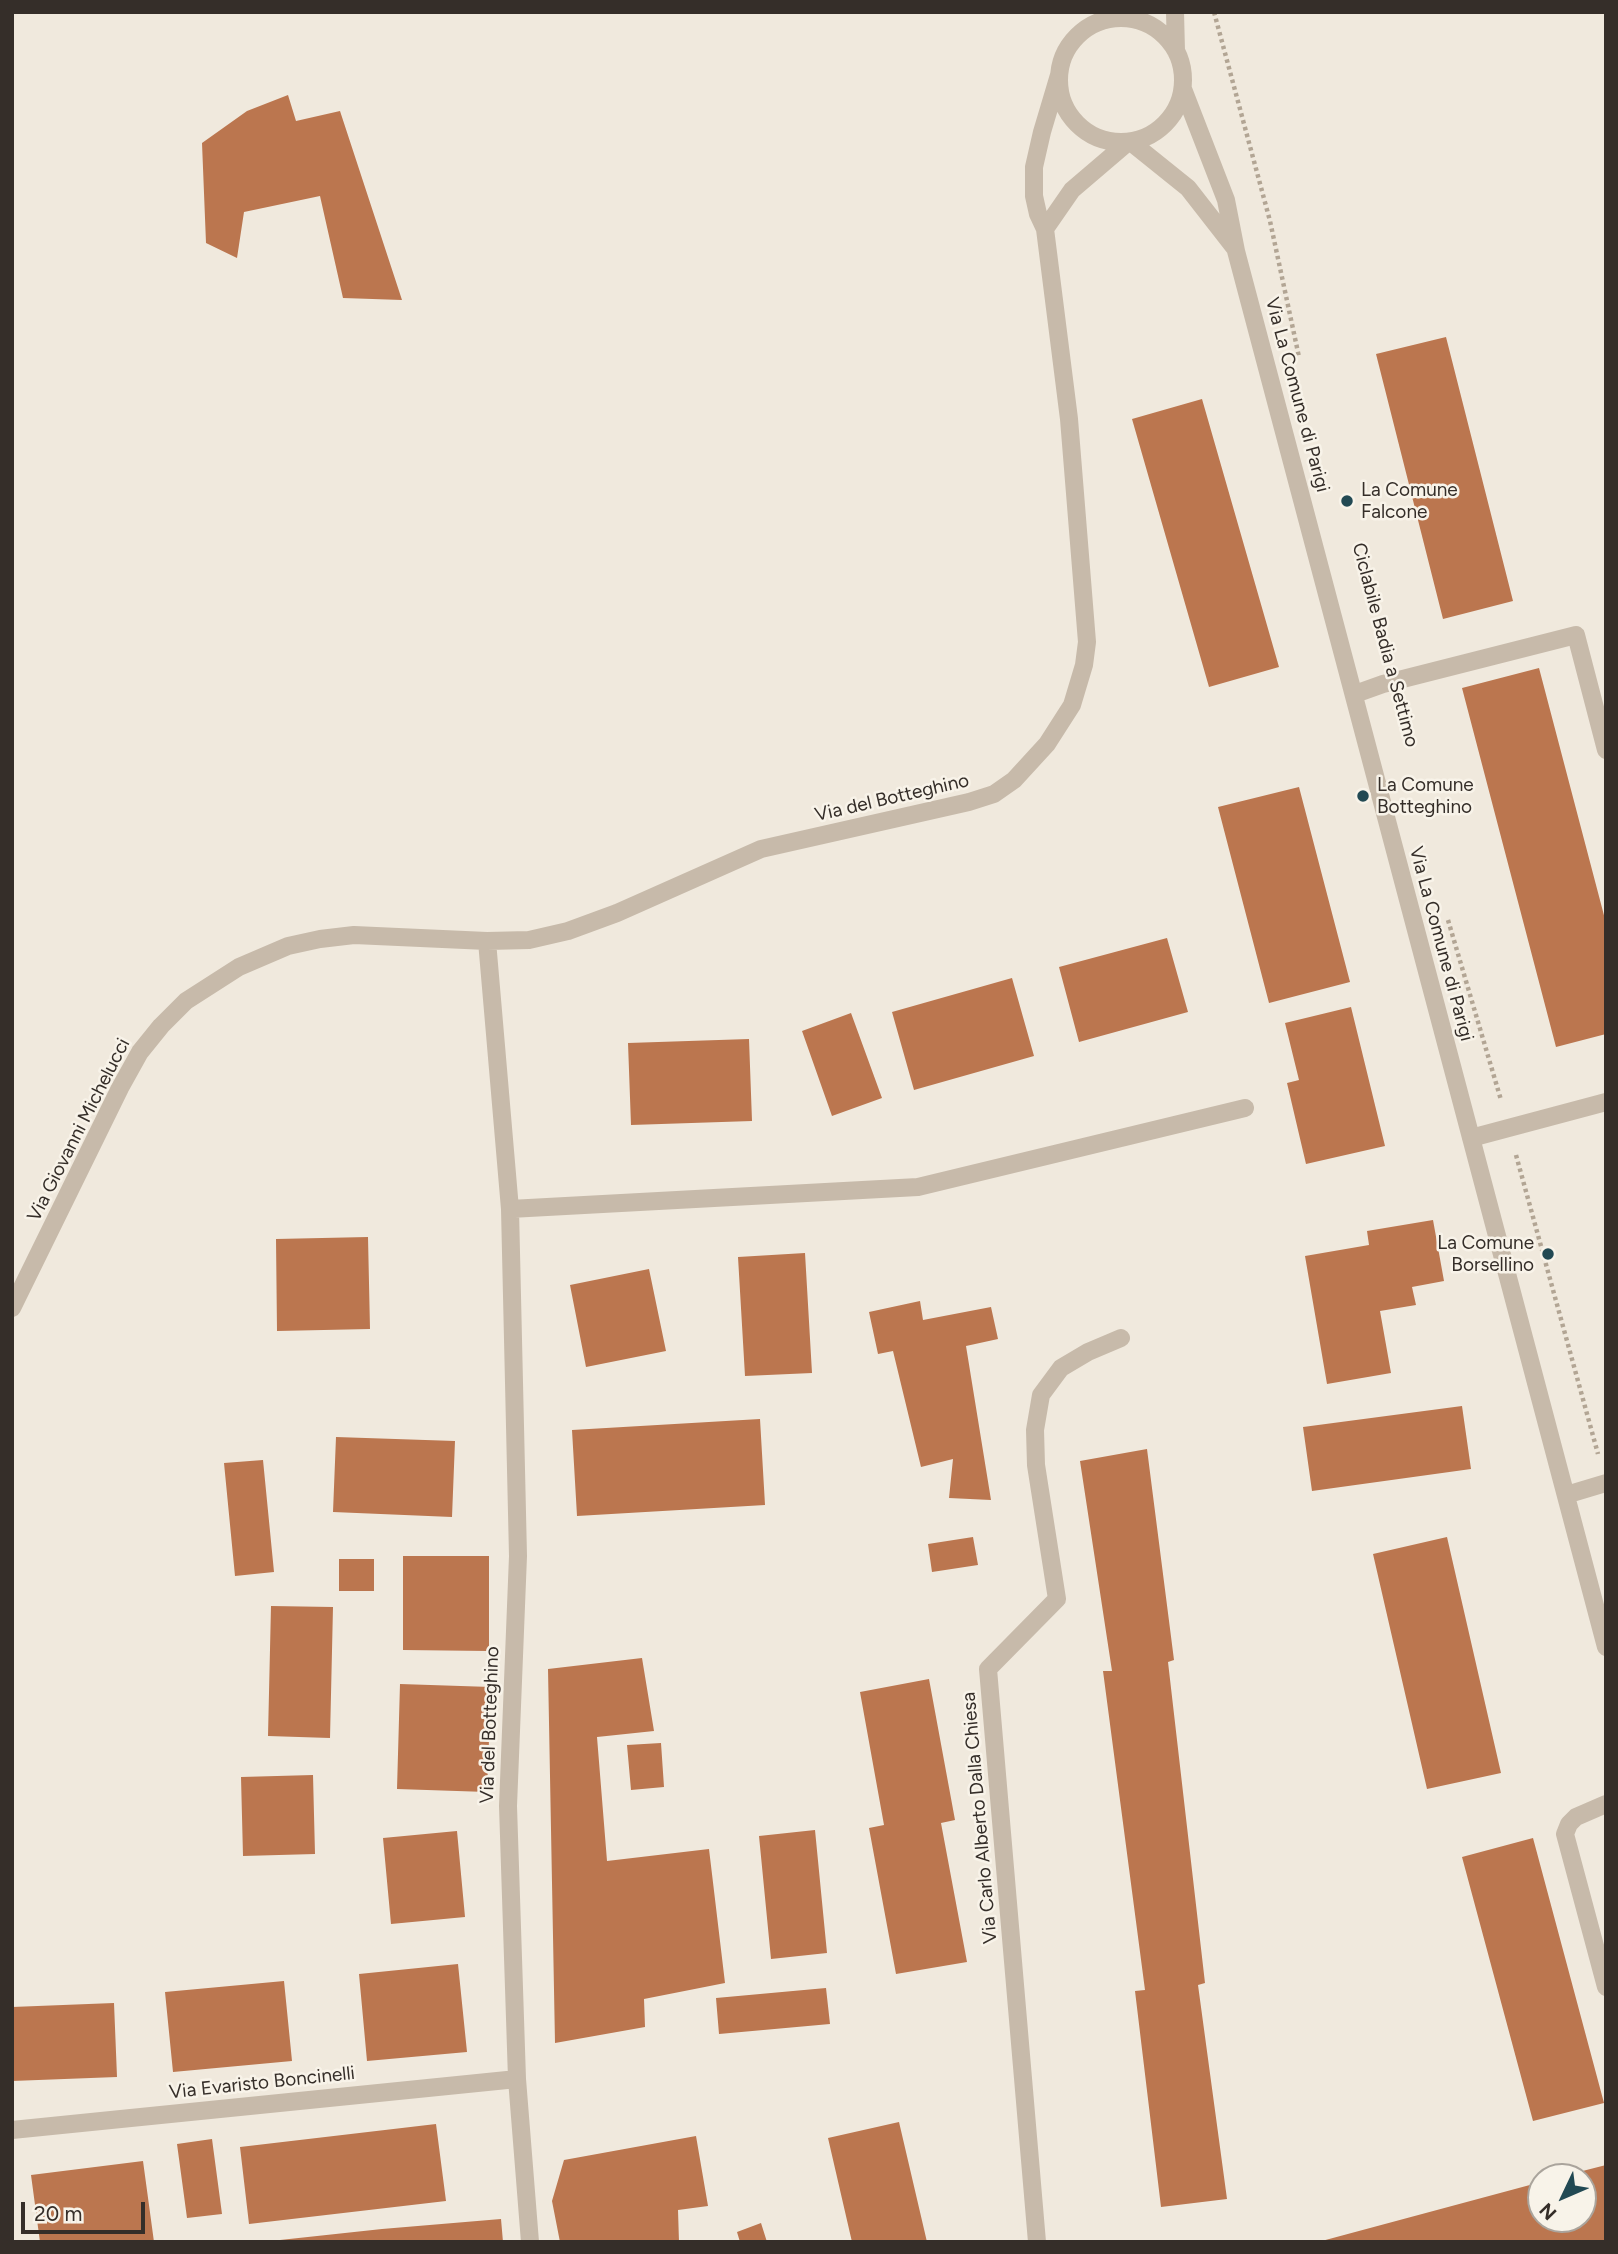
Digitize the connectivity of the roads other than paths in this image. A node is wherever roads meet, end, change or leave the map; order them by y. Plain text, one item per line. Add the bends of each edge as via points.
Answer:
1 (1079, 12) edge
2 (1175, 12) edge
3 (1072, 40) junction
4 (1176, 51) junction
5 (1059, 75) junction
6 (1183, 89) junction
7 (1129, 143) junction
8 (1045, 229) junction
9 (1236, 251) junction
10 (1354, 694) junction
11 (1606, 750) edge
12 (487, 941) junction
13 (1606, 1102) edge
14 (1245, 1108) dead end
15 (1471, 1138) junction
16 (510, 1209) junction
17 (12, 1308) edge
18 (1121, 1338) dead end
19 (1606, 1483) edge
20 (1566, 1495) junction
21 (1606, 1647) edge
22 (1606, 1804) edge
23 (1606, 1987) edge
24 (517, 2079) junction
25 (12, 2130) edge
26 (530, 2242) edge
27 (1037, 2242) edge

1 - 3 street, Via del Botteghino
2 - 4 street
3 - 4 street via 1100,20 1122,17 1155,27
3 - 5 street, Via del Botteghino
4 - 6 street
5 - 7 street via 1063,103 1080,127 1108,141
5 - 8 street, Via del Botteghino via 1034,167 1034,196
6 - 7 street via 1162,127
6 - 9 street, Via La Comune di Parigi via 1226,200
7 - 8 street via 1072,190
7 - 9 street, Via La Comune di Parigi via 1188,188
8 - 12 street, Via del Botteghino via 1076,482 1087,642 1072,705 1047,744 1014,780 981,799 761,849 568,931 529,940
9 - 10 street, Via La Comune di Parigi
10 - 11 street via 1576,635
10 - 15 street, Via La Comune di Parigi
12 - 16 street, Via del Botteghino
12 - 17 street, Via Giovanni Michelucci via 354,935 320,939 260,956 186,1001 140,1052
13 - 15 street
14 - 16 street via 918,1187
15 - 20 street, Via La Comune di Parigi
16 - 24 street, Via del Botteghino via 518,1556 508,1806
18 - 27 street, Via Carlo Alberto Dalla Chiesa via 1061,1368 1041,1395 1036,1465 1058,1599 988,1669
19 - 20 street
20 - 21 street, Via La Comune di Parigi
22 - 23 street via 1576,1816 1565,1834
24 - 25 street, Via Evaristo Boncinelli
24 - 26 street, Via del Botteghino

